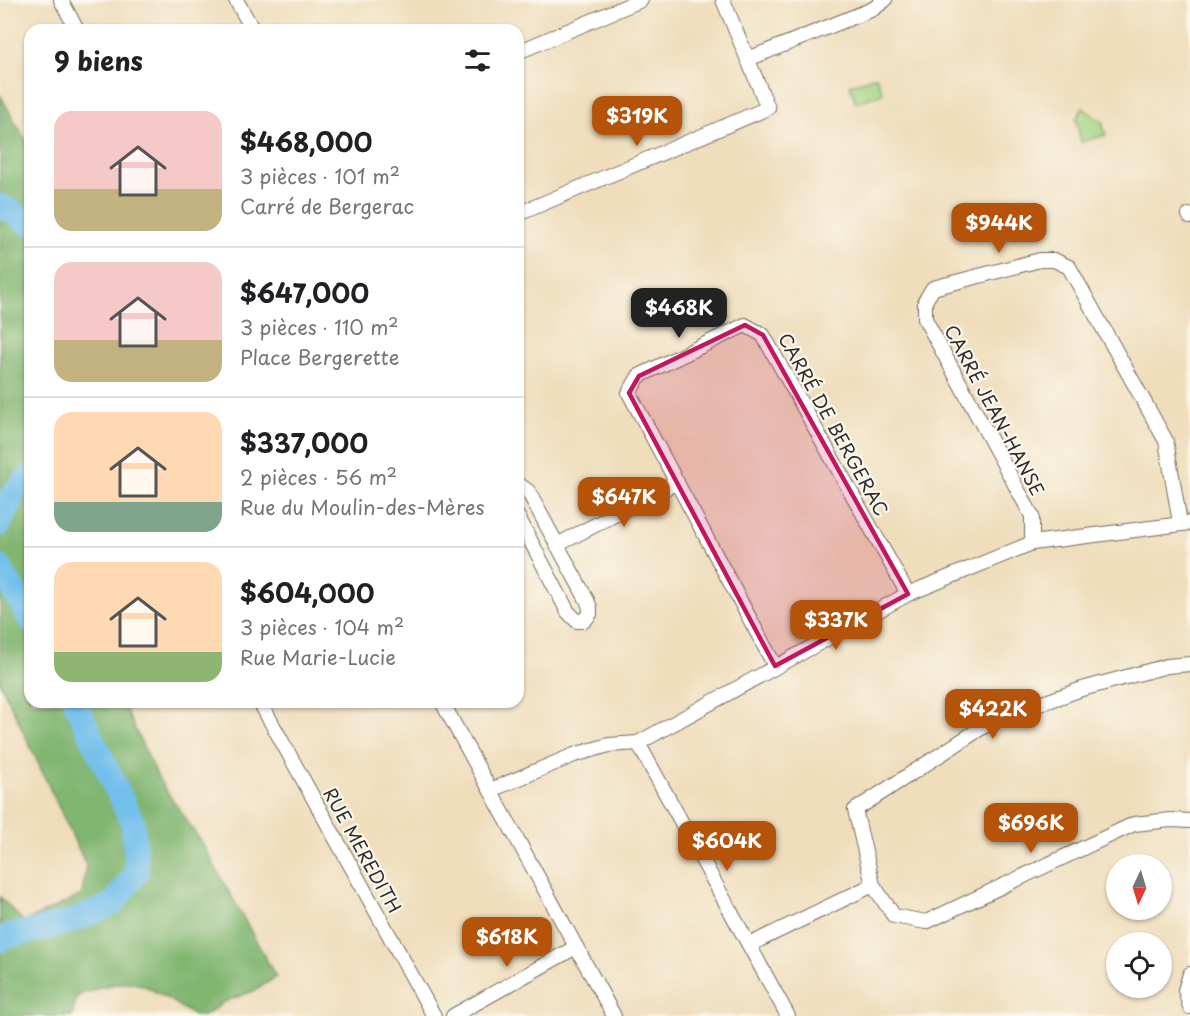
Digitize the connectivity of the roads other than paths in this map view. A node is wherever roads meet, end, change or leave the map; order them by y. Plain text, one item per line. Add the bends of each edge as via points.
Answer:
1 (60, 0) edge
2 (236, 0) edge
3 (641, 0) edge
4 (723, 0) edge
5 (885, 0) edge
6 (74, 24) edge
7 (250, 24) edge
8 (524, 49) edge
9 (748, 59) junction
10 (524, 211) edge
11 (677, 482) junction
12 (524, 488) edge
13 (1185, 523) edge
14 (524, 528) edge
15 (1032, 543) junction
16 (557, 545) junction
17 (908, 594) junction
18 (1190, 664) edge
19 (775, 666) junction
20 (263, 708) edge
21 (445, 708) edge
22 (638, 743) junction
23 (491, 790) junction
24 (1190, 821) edge
25 (873, 885) junction
26 (749, 945) junction
27 (576, 947) junction
28 (1190, 974) edge
29 (1190, 1007) edge
30 (434, 1016) edge
31 (453, 1016) edge
32 (614, 1016) edge
33 (788, 1016) edge

1 - 6 street
2 - 7 street
3 - 8 street
4 - 9 street
5 - 9 street via 873,9
9 - 10 street via 768,108
11 - 16 street
11 - 17 street, CARRÉ DE BERGERAC via 629,393 639,376 745,325 763,334
11 - 19 street, CARRÉ DE BERGERAC
12 - 16 street
13 - 15 street
13 - 15 street, CARRÉ JEAN-HANSE via 1167,441 1069,267 1054,260 1040,260 933,288 925,301 925,319 1032,516
14 - 16 street via 568,612 577,621 584,621 590,608
15 - 17 street
17 - 19 street
18 - 25 street via 1167,666 1082,689 992,721 855,810
19 - 22 street
20 - 30 street, RUE MEREDITH
21 - 23 street
22 - 23 street via 609,745 574,755
22 - 26 street
23 - 27 street
24 - 25 street via 1134,824 926,922 894,916
25 - 26 street
26 - 33 street
27 - 31 street
27 - 32 street
28 - 29 street via 1185,990

